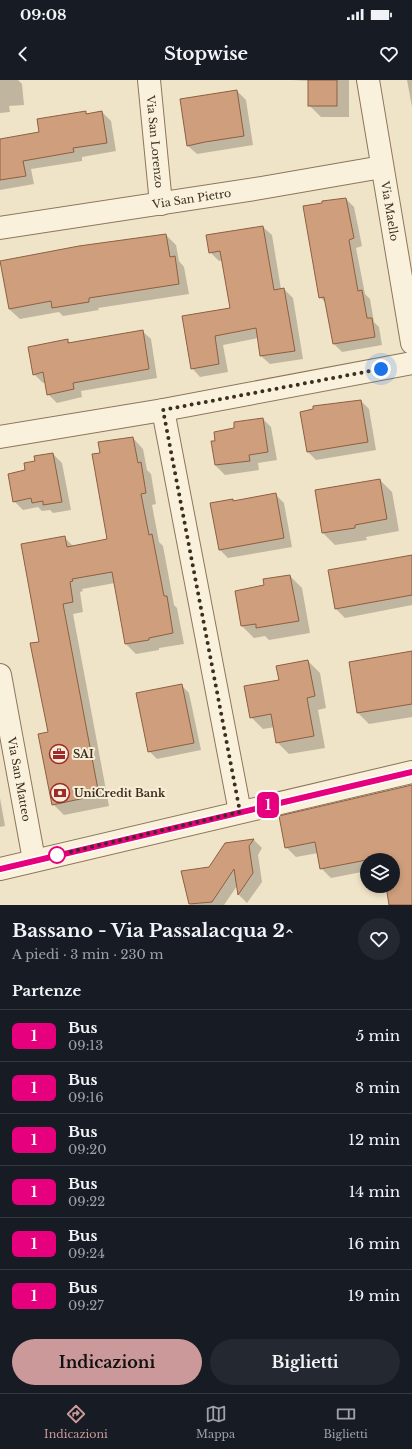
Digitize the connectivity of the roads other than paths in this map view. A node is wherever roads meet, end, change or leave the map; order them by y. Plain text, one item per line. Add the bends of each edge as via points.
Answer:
1 (149, 80) edge
2 (368, 80) edge
3 (382, 167) junction
4 (162, 204) junction
5 (0, 228) edge
6 (412, 343) edge
7 (412, 363) edge
8 (163, 410) junction
9 (0, 437) edge
10 (0, 675) edge
11 (412, 772) edge
12 (240, 812) junction
13 (34, 860) junction
14 (0, 869) edge

1 - 4 street, Via San Lorenzo
2 - 3 street, Via Maello
3 - 4 street, Via San Pietro
3 - 6 street, Via Maello
4 - 5 street, Via San Pietro
7 - 8 street
8 - 9 street
8 - 12 street
10 - 13 street, Via San Matteo
11 - 12 street
12 - 13 street
13 - 14 street

